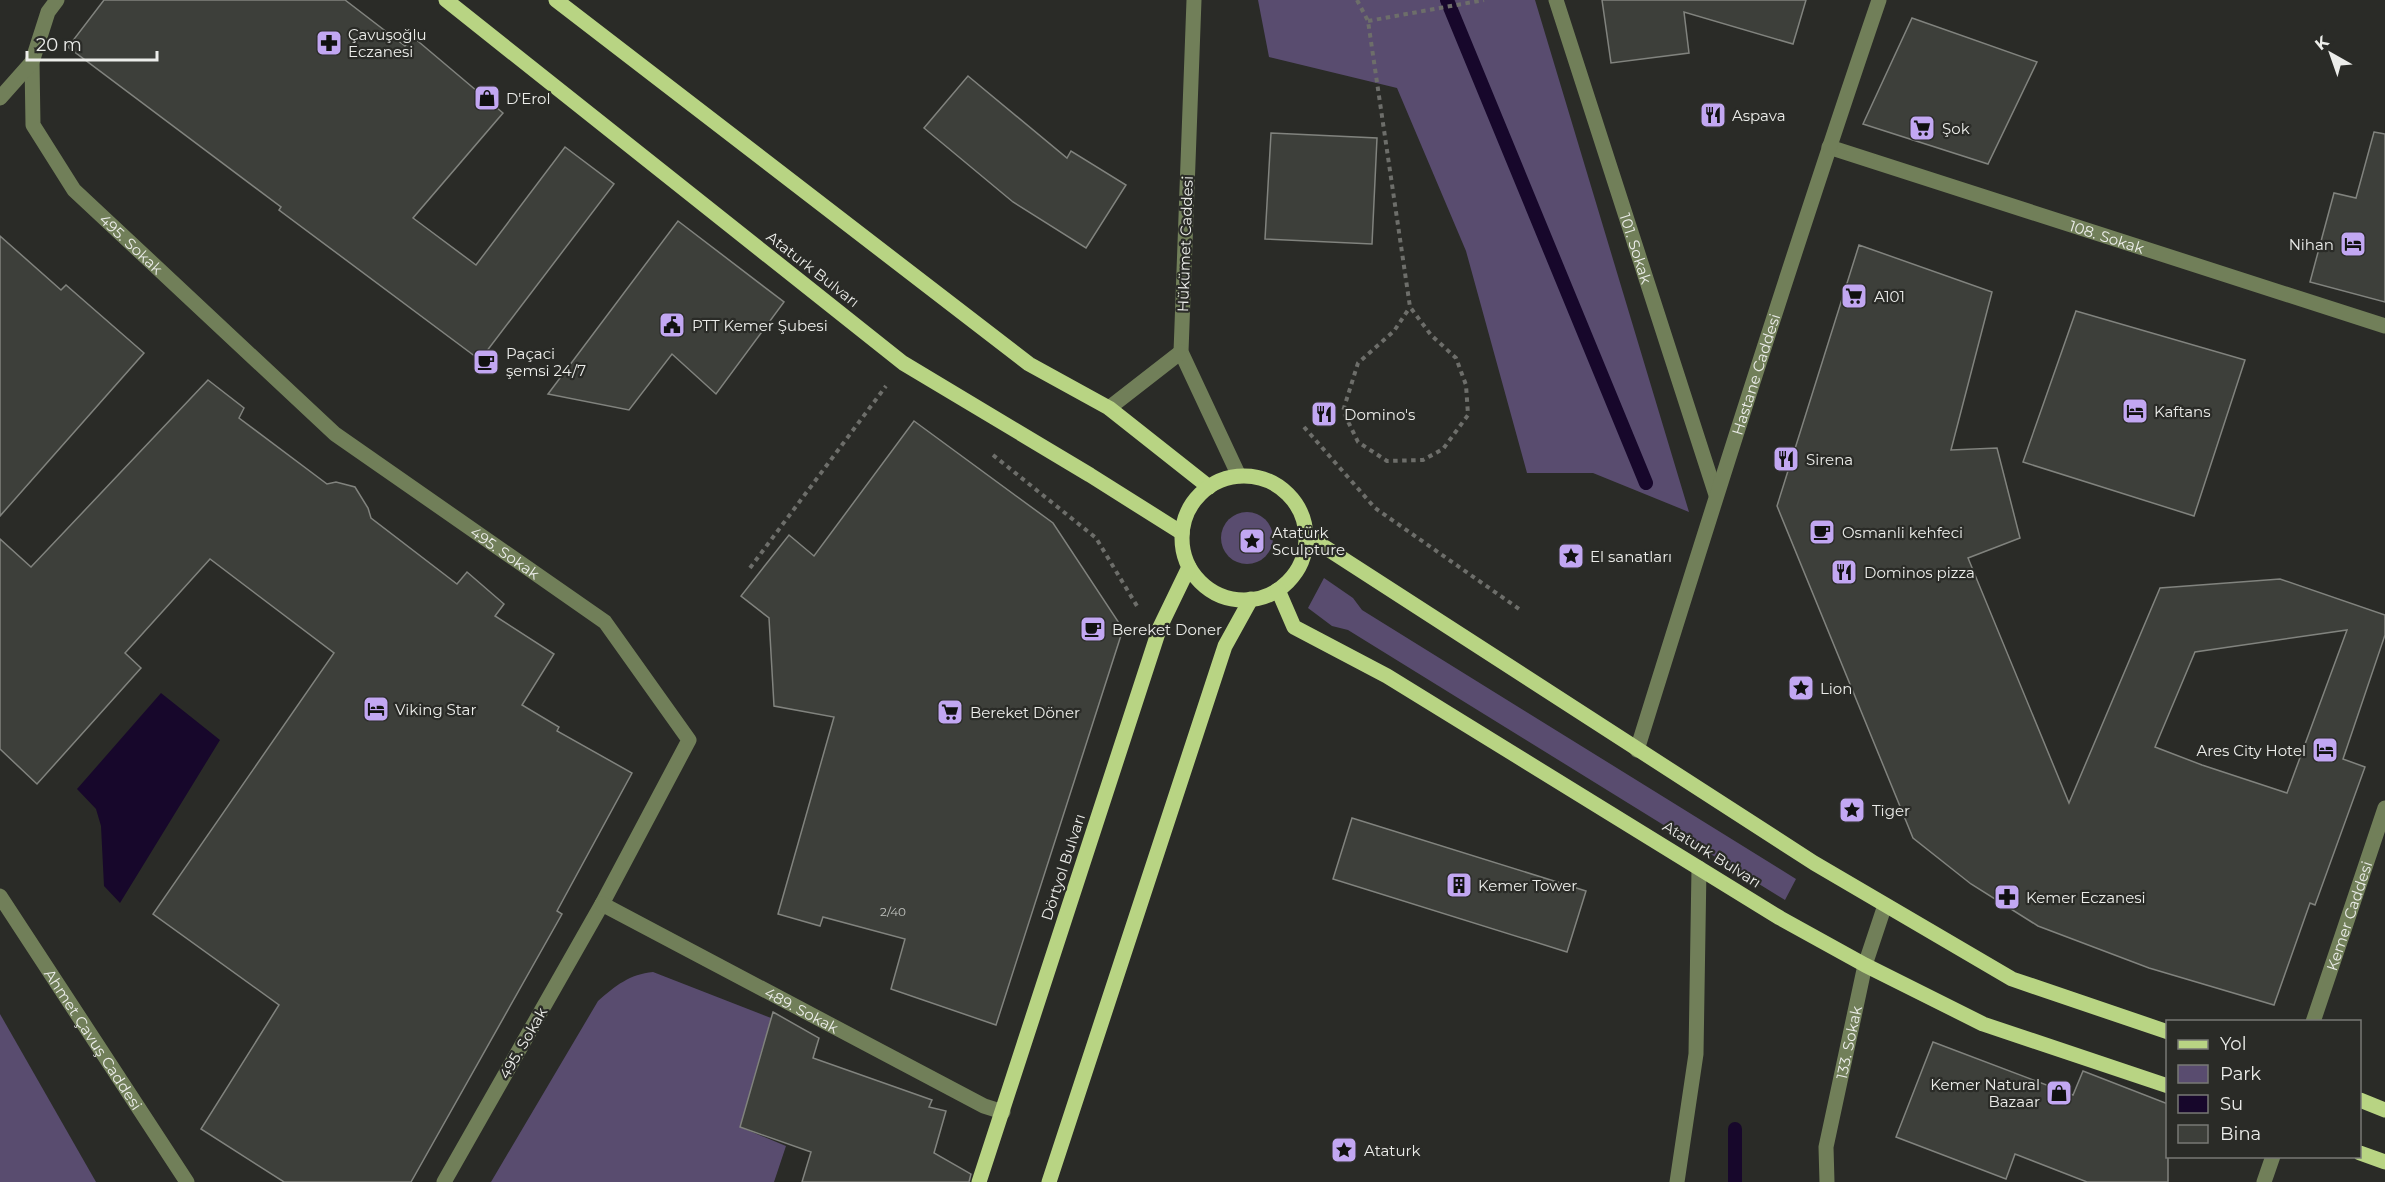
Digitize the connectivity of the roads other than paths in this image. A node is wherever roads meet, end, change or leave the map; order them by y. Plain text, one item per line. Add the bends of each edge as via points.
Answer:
1 (57, 0) edge
2 (446, 0) edge
3 (556, 0) edge
4 (1194, 0) edge
5 (1556, 0) edge
6 (1879, 0) edge
7 (32, 62) junction
8 (0, 98) edge
9 (1829, 147) junction
10 (2385, 326) edge
11 (1181, 352) junction
12 (1110, 408) junction
13 (1239, 476) junction
14 (1209, 487) junction
15 (1716, 495) junction
16 (1182, 533) junction
17 (1306, 535) junction
18 (1189, 567) junction
19 (1278, 590) junction
20 (1251, 599) junction
21 (1637, 750) junction
22 (2385, 808) edge
23 (1700, 868) junction
24 (0, 896) edge
25 (602, 904) junction
26 (1886, 905) junction
27 (1865, 965) junction
28 (2314, 1020) edge
29 (2166, 1031) edge
30 (2166, 1085) edge
31 (2361, 1100) edge
32 (2385, 1110) edge
33 (1003, 1112) junction
34 (2361, 1153) edge
35 (2271, 1158) edge
36 (2385, 1162) edge
37 (187, 1182) edge
38 (444, 1182) edge
39 (979, 1182) edge
40 (1049, 1182) edge
41 (1677, 1182) edge
42 (1827, 1182) edge
43 (2264, 1182) edge

1 - 7 street, 495. Sokak via 48,12
2 - 16 main road, Ataturk Bulvarı via 903,363
3 - 12 main road via 1029,364
4 - 11 street, Hükümet Caddesi
5 - 15 street, 101. Sokak
6 - 9 street, Hastane Caddesi
7 - 8 street
7 - 25 street, 495. Sokak via 33,125 74,190 335,434 605,622 689,740
9 - 10 street, 108. Sokak
9 - 15 street, Hastane Caddesi
11 - 12 street
11 - 13 street, Hükümet Caddesi
12 - 14 main road
13 - 14 main road
13 - 17 main road via 1277,486 1292,499 1302,516
14 - 16 main road via 1186,515
15 - 21 street, Hastane Caddesi
16 - 18 main road
17 - 19 main road via 1299,566
17 - 21 main road
18 - 20 main road via 1208,589 1236,599
18 - 33 main road, Dörtyol Bulvarı via 1160,627
19 - 20 main road
19 - 23 main road, Ataturk Bulvarı via 1294,627 1387,676
20 - 40 main road via 1225,646
21 - 26 main road
22 - 28 street, Kemer Caddesi
23 - 27 main road, Ataturk Bulvarı
23 - 41 street via 1696,1054
24 - 37 street, Ahmet Çavuş Caddesi
25 - 33 street, 489. Sokak via 984,1106
25 - 38 street, 495. Sokak
26 - 27 street, 133. Sokak
26 - 29 main road via 2012,979
27 - 30 main road, Ataturk Bulvarı via 1983,1024
27 - 42 street, 133. Sokak via 1826,1147
31 - 32 main road
33 - 39 main road, Dörtyol Bulvarı
34 - 36 main road
35 - 43 street

